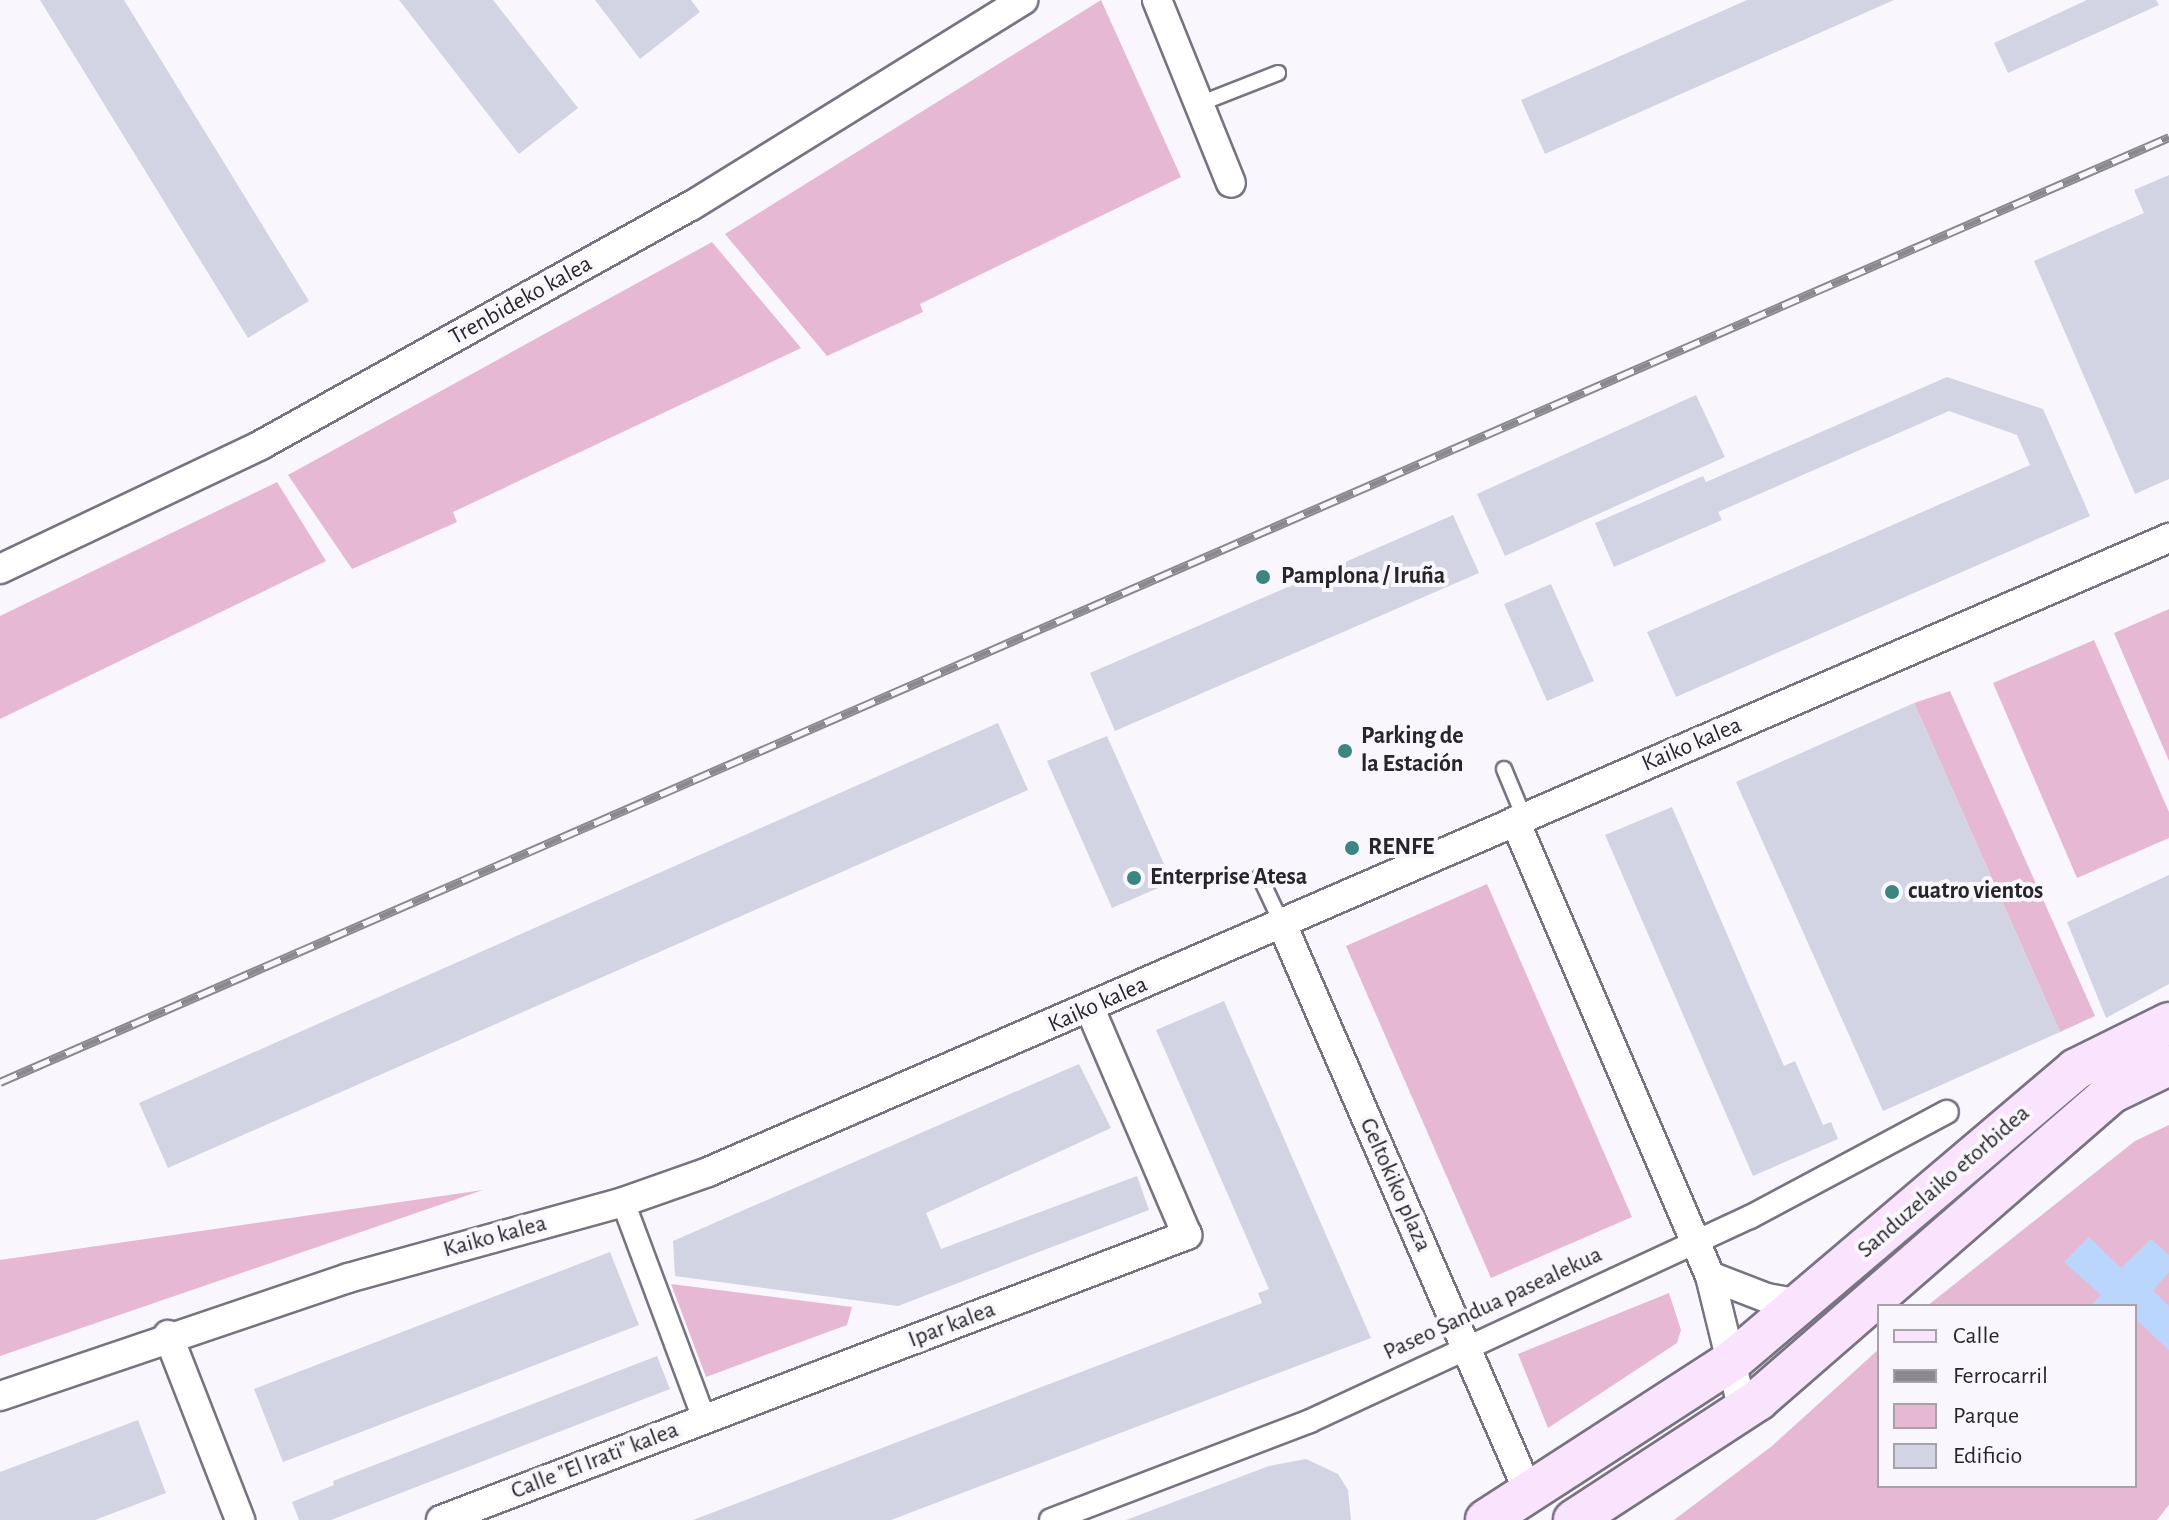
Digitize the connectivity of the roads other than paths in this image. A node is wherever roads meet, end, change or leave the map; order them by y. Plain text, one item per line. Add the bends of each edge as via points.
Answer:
1 (1023, 0) edge
2 (1157, 0) edge
3 (1278, 73) dead end
4 (1199, 104) junction
5 (1231, 183) dead end
6 (2169, 538) edge
7 (0, 569) edge
8 (1504, 769) dead end
9 (1520, 819) junction
10 (1260, 877) dead end
11 (1282, 924) junction
12 (1090, 1009) junction
13 (2169, 1023) edge
14 (2169, 1065) edge
15 (1947, 1112) dead end
16 (623, 1202) junction
17 (1693, 1241) junction
18 (1710, 1276) junction
19 (1802, 1304) junction
20 (168, 1335) junction
21 (1467, 1348) junction
22 (1732, 1361) junction
23 (0, 1396) edge
24 (1743, 1410) junction
25 (704, 1419) junction
26 (1529, 1493) junction
27 (240, 1520) edge
28 (441, 1520) edge
29 (1051, 1520) edge
30 (1486, 1520) edge
31 (1574, 1520) edge

1 - 7 street, Trenbideko kalea via 677,214 261,445
2 - 4 street
3 - 4 lane
4 - 5 street
6 - 9 street, Kaiko kalea
8 - 9 lane
9 - 11 street, Kaiko kalea
9 - 17 street
10 - 11 lane, Geltokiko plaza
11 - 12 street, Kaiko kalea
11 - 21 street, Geltokiko plaza
12 - 16 street, Kaiko kalea via 708,1172
12 - 25 street, Ipar kalea via 1187,1235
13 - 19 main road, Sanduzelaiko etorbidea via 2076,1069
14 - 24 main road, Sanduzelaiko etorbidea via 2111,1093
15 - 17 street, Paseo Sandua pasealekua via 1750,1217
16 - 20 street, Kaiko kalea via 348,1278
16 - 25 street
17 - 18 street
17 - 21 street, Paseo Sandua pasealekua
18 - 19 street via 1767,1298
18 - 22 street
19 - 22 main road, Sanduzelaiko etorbidea
20 - 23 street, Kaiko kalea
20 - 27 street
21 - 26 street, Geltokiko plaza
21 - 29 street, Paseo Sandua pasealekua via 1310,1421
22 - 24 street
22 - 26 main road, Sanduzelaiko etorbidea
24 - 31 main road, Sanduzelaiko etorbidea
25 - 28 street, Calle "El Irati" kalea
26 - 30 main road, Sanduzelaiko etorbidea

